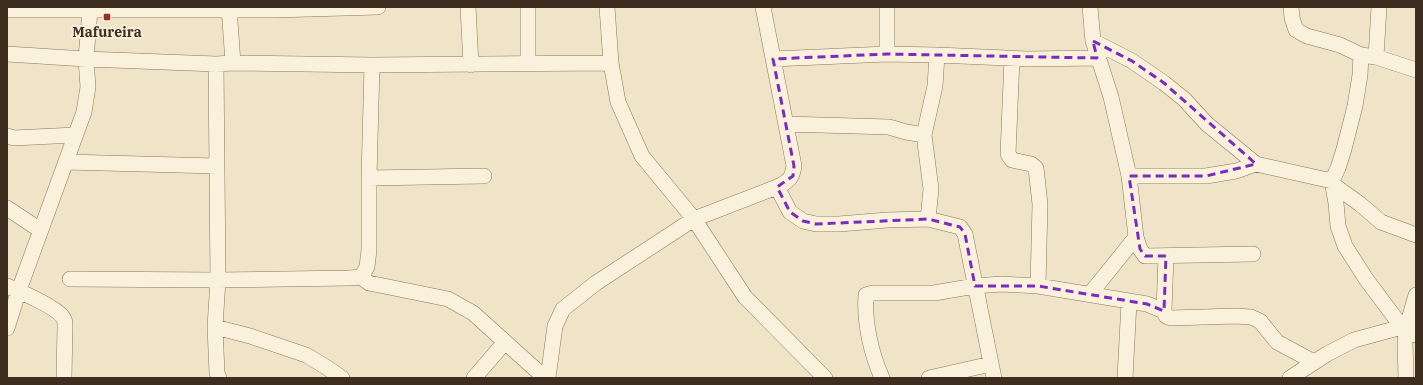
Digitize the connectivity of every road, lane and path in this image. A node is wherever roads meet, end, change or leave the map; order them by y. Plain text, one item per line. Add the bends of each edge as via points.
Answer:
1 (378, 7) edge
2 (468, 7) edge
3 (528, 7) edge
4 (606, 7) edge
5 (763, 7) edge
6 (887, 7) edge
7 (1090, 7) edge
8 (1291, 7) edge
9 (1380, 7) edge
10 (141, 8) edge
11 (229, 8) edge
12 (335, 8) edge
13 (53, 9) edge
14 (7, 10) edge
15 (90, 10) junction
16 (1093, 42) junction
17 (7, 54) edge
18 (887, 54) junction
19 (937, 54) junction
20 (1369, 56) junction
21 (1012, 58) junction
22 (1097, 58) junction
23 (86, 59) junction
24 (773, 59) junction
25 (233, 63) junction
26 (611, 63) junction
27 (216, 64) junction
28 (470, 64) junction
29 (528, 64) junction
30 (372, 65) junction
31 (1416, 70) edge
32 (786, 124) junction
33 (75, 135) junction
34 (924, 135) junction
35 (7, 136) edge
36 (66, 162) junction
37 (1256, 164) junction
38 (217, 166) junction
39 (484, 176) dead end
40 (1129, 176) junction
41 (369, 178) junction
42 (1332, 181) junction
43 (777, 187) junction
44 (7, 208) edge
45 (694, 219) junction
46 (928, 219) junction
47 (40, 230) junction
48 (1416, 235) edge
49 (1136, 237) junction
50 (1253, 254) dead end
51 (1166, 256) junction
52 (361, 276) junction
53 (70, 279) dead end
54 (218, 280) junction
55 (975, 286) junction
56 (1038, 286) junction
57 (13, 288) edge
58 (1090, 294) junction
59 (1416, 295) edge
60 (1129, 302) junction
61 (1164, 311) junction
62 (215, 327) junction
63 (7, 328) edge
64 (1408, 331) edge
65 (505, 342) junction
66 (1314, 362) junction
67 (992, 371) edge
68 (64, 378) edge
69 (219, 378) edge
70 (342, 378) edge
71 (474, 378) edge
72 (545, 378) edge
73 (548, 378) edge
74 (825, 378) edge
75 (882, 378) edge
76 (929, 378) edge
77 (1125, 378) edge
78 (1290, 378) edge
79 (1406, 378) edge

1 - 12 street
2 - 28 street
3 - 29 street
4 - 26 street
5 - 24 street
6 - 18 street
7 - 16 street
8 - 20 street via 1296,30
9 - 20 street
10 - 11 street
10 - 15 street
11 - 12 street
11 - 25 street
13 - 14 street
13 - 15 street
15 - 23 street
16 - 22 street
16 - 37 street via 1132,61 1164,83 1184,99 1207,124
17 - 23 street
18 - 19 street
18 - 24 street
19 - 21 street
19 - 34 street via 935,86
20 - 31 street
20 - 42 street via 1360,75 1342,156
21 - 22 street
21 - 56 street via 1008,154 1012,160 1031,164 1036,168 1040,204
22 - 40 street via 1111,97
23 - 27 street
23 - 33 street via 88,87 84,112
24 - 32 street
25 - 27 street
25 - 30 street
26 - 29 street
26 - 45 street via 618,102 642,156
27 - 38 street
28 - 29 street
28 - 30 street
30 - 41 street
32 - 34 street via 889,127
32 - 43 street via 794,166 793,176
33 - 35 street via 20,138
33 - 36 street
34 - 46 street via 931,189
36 - 38 street
36 - 47 street
37 - 40 street via 1236,171 1206,176
37 - 42 street
38 - 54 street
39 - 41 street
40 - 49 street
41 - 52 street via 368,267
42 - 48 street via 1381,222
42 - 64 street via 1338,226 1345,246 1366,279
43 - 45 street
43 - 46 street via 790,212 803,221 816,224
44 - 47 street
45 - 73 street via 596,283 563,308 555,326
45 - 74 street via 745,297
46 - 55 street via 963,230
47 - 57 street
49 - 51 street via 1145,256
49 - 58 street
50 - 51 street
51 - 61 street
52 - 54 street
52 - 65 street via 369,282 448,299 473,313
53 - 54 street
54 - 62 street
55 - 56 street
55 - 67 street
55 - 75 street via 934,293 866,295 865,309 869,334
56 - 58 street
57 - 63 street
57 - 68 street via 57,311 64,319
58 - 60 street
59 - 64 street
60 - 61 street via 1155,306
60 - 77 street
61 - 66 street via 1170,318 1251,317 1260,321 1277,342
62 - 69 street
62 - 70 street via 306,355
64 - 66 street via 1354,340
64 - 79 street via 1405,342
65 - 71 street
65 - 72 street
66 - 78 street
67 - 76 street

